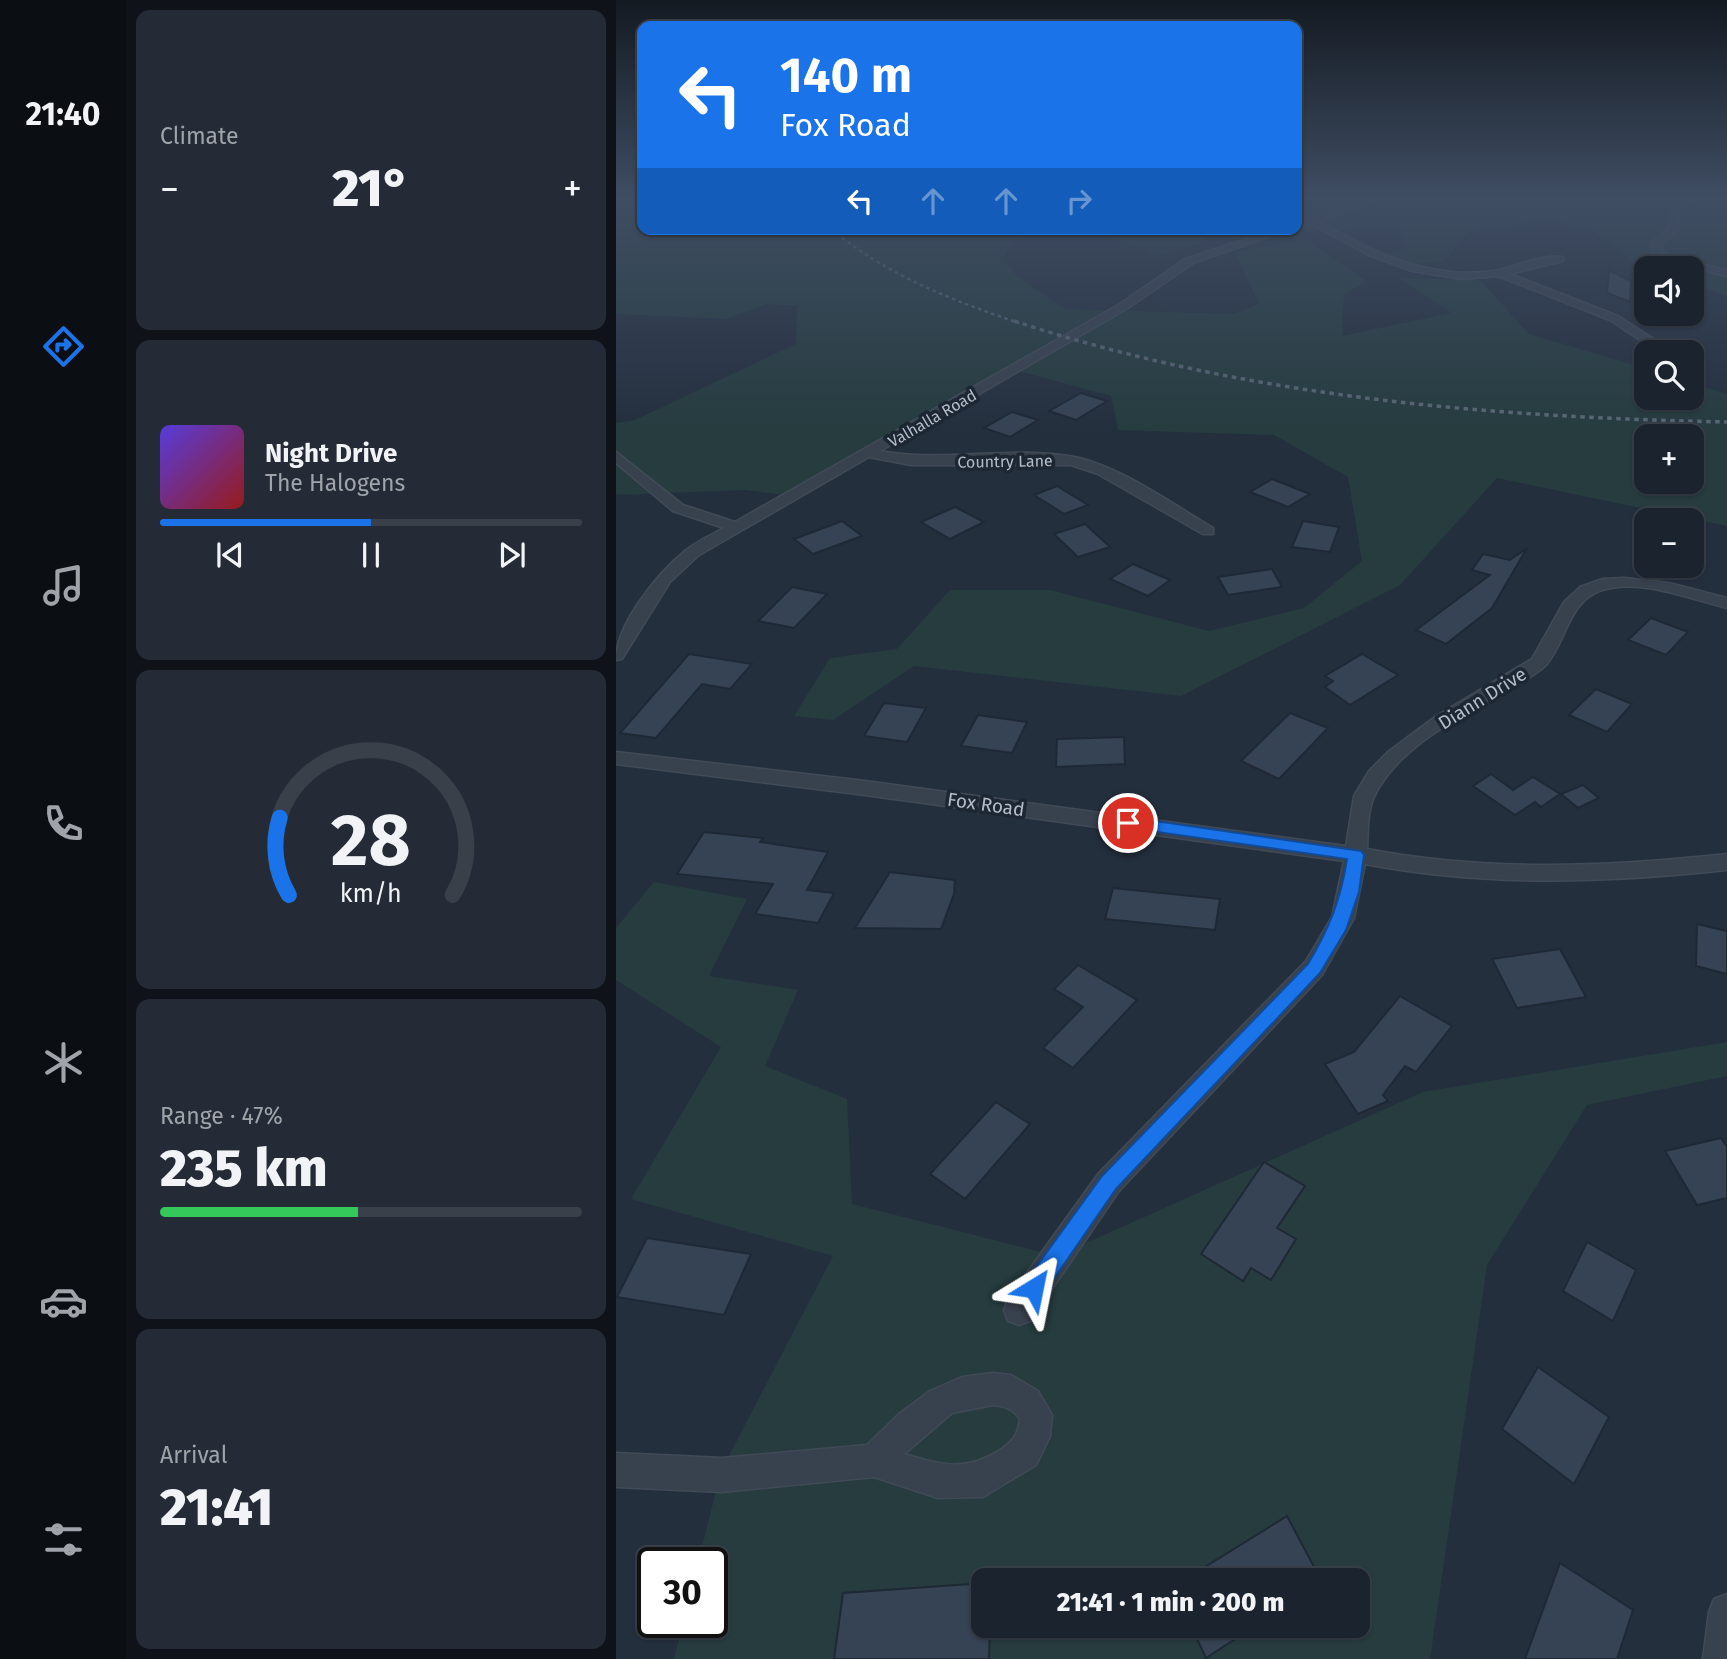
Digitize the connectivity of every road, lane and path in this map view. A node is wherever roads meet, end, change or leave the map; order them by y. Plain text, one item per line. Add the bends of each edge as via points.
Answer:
1 (1171, 273) edge
2 (1444, 273) edge
3 (1494, 273) edge
4 (1500, 273) edge
5 (1650, 340) edge
6 (869, 453) junction
7 (616, 456) edge
8 (735, 527) junction
9 (1208, 531) dead end
10 (1727, 603) edge
11 (616, 655) edge
12 (616, 758) edge
13 (1356, 855) junction
14 (1727, 862) edge
15 (1019, 1310) dead end
16 (874, 1461) dead end
17 (616, 1470) edge
18 (1727, 1612) edge
19 (1721, 1659) edge

1 - 6 street, Valhalla Road via 1124,306
2 - 3 street
4 - 5 street via 1632,327
6 - 8 street, Valhalla Road
6 - 9 street, Country Lane via 911,461 1073,461 1102,471
7 - 8 street via 678,508
8 - 11 street, Valhalla Road via 693,552 664,579
10 - 13 street, Diann Drive via 1657,585 1629,583 1594,588 1576,597 1538,663 1401,749 1378,775 1363,798
12 - 13 street, Fox Road
13 - 14 street via 1442,870 1515,874
13 - 15 street, Diann Drive via 1343,918 1314,968 1109,1182
16 - 17 street via 722,1475
18 - 19 street

